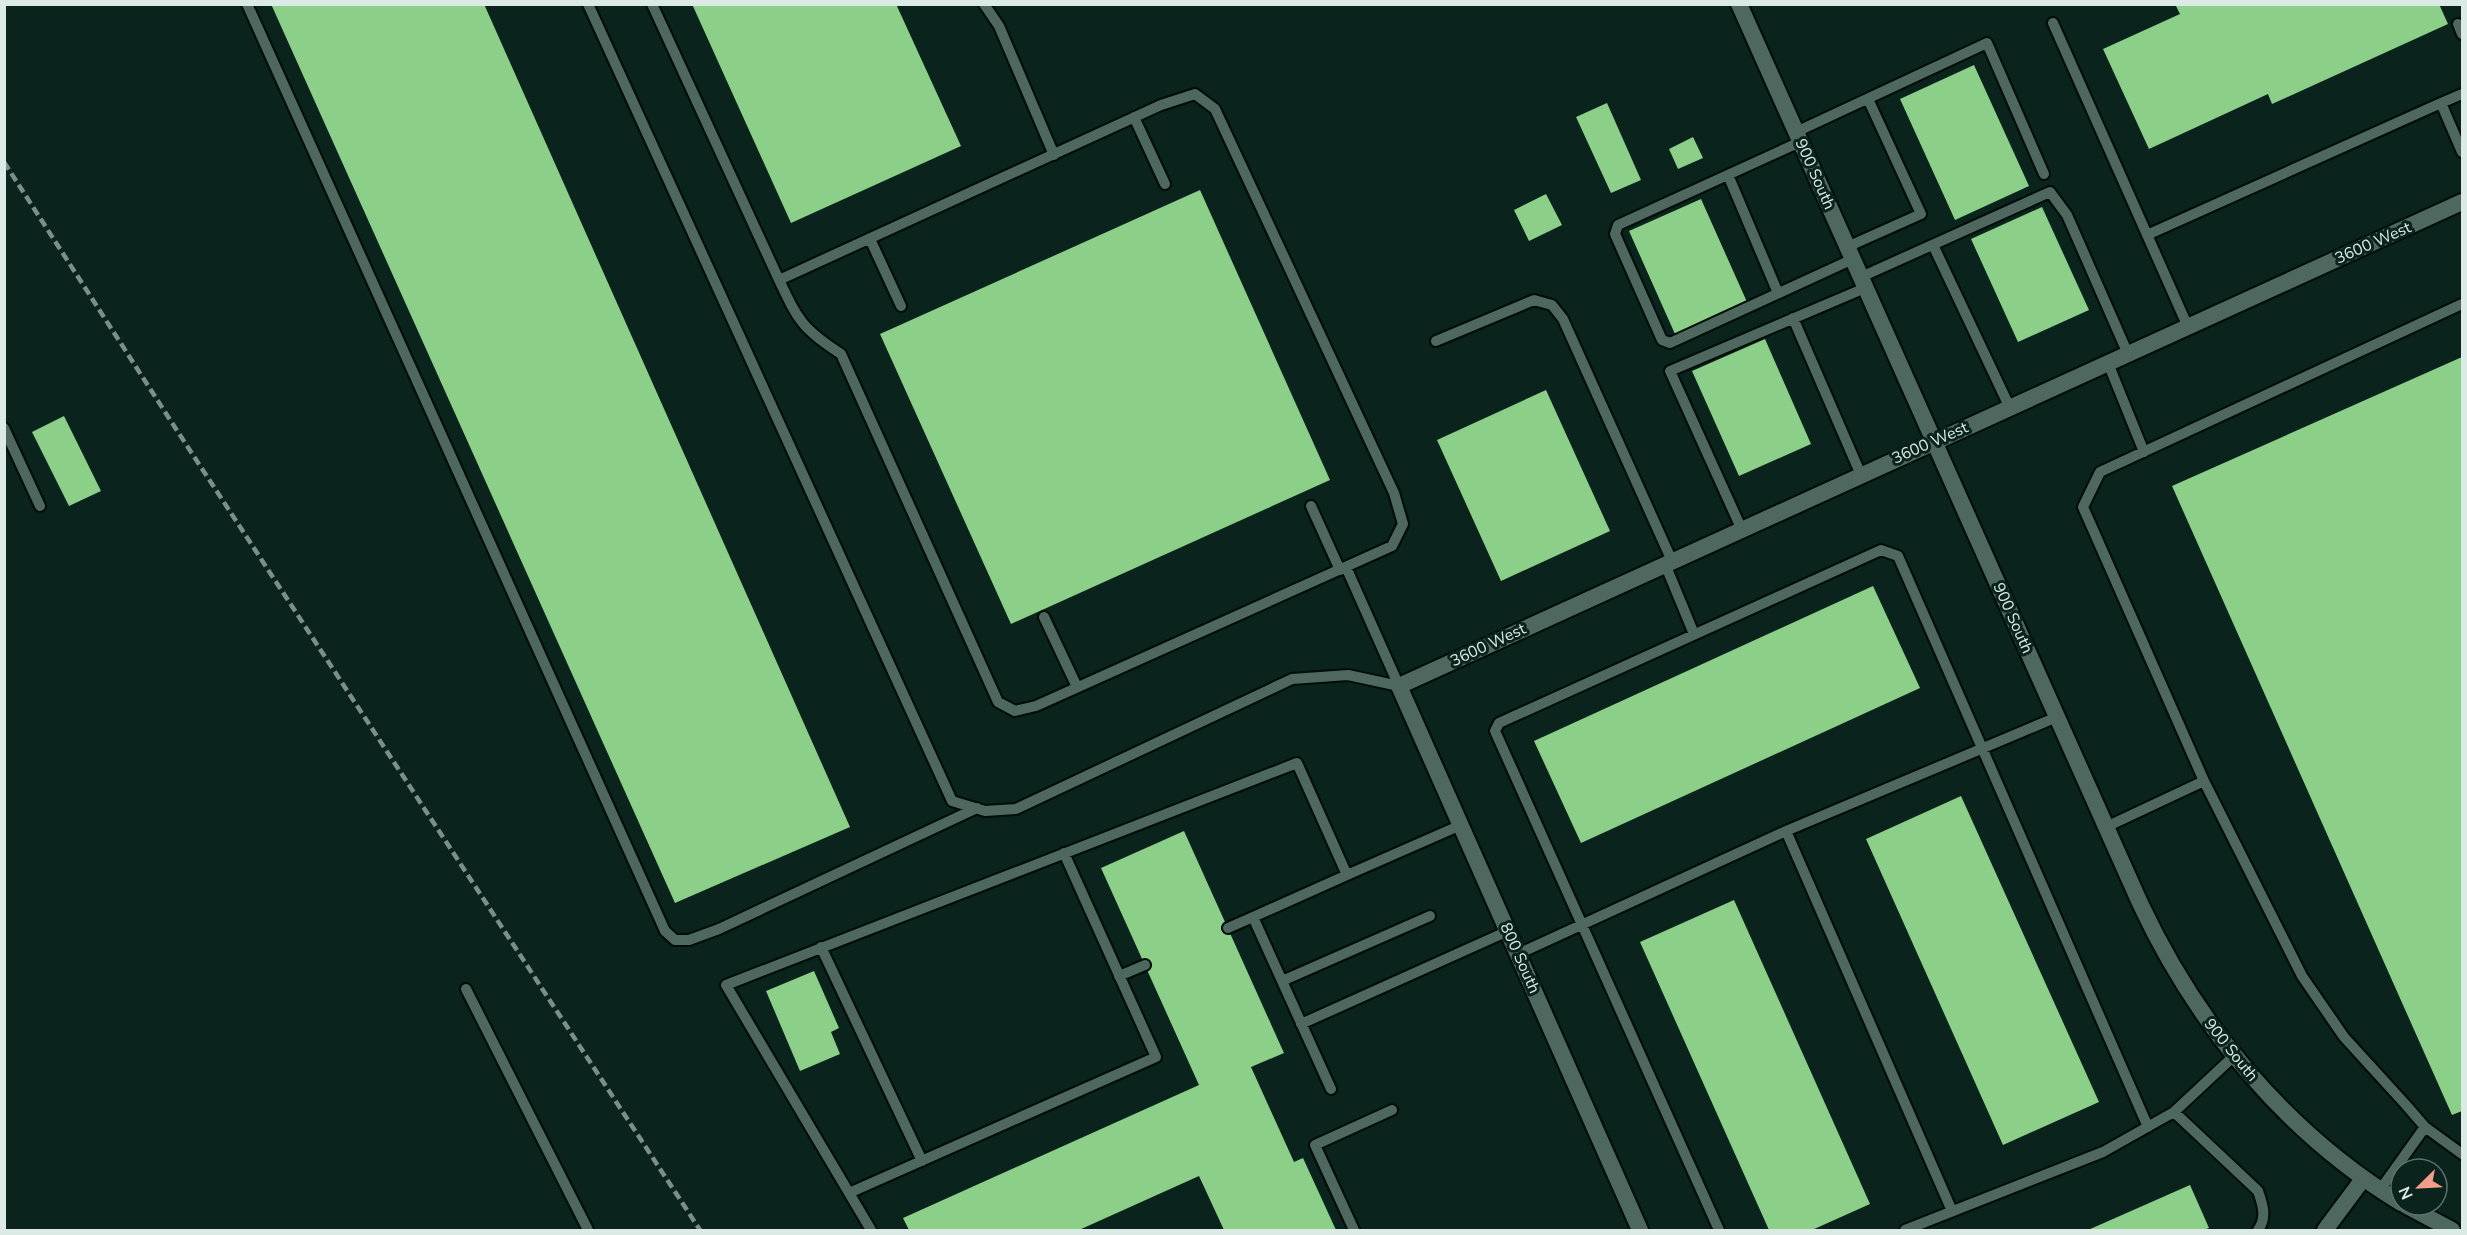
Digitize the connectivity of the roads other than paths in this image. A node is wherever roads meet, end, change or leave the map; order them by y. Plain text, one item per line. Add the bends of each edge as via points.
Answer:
1 (247, 4) edge
2 (588, 4) edge
3 (652, 4) edge
4 (984, 4) edge
5 (1739, 4) edge
6 (2053, 23) dead end
7 (2463, 94) edge
8 (1868, 99) junction
9 (2441, 104) junction
10 (1134, 117) junction
11 (1798, 137) junction
12 (2463, 152) edge
13 (1054, 154) junction
14 (2044, 174) dead end
15 (1728, 175) junction
16 (1165, 184) dead end
17 (2463, 202) edge
18 (2147, 235) junction
19 (870, 239) junction
20 (1933, 245) junction
21 (1850, 253) junction
22 (779, 280) junction
23 (1863, 283) junction
24 (1778, 293) junction
25 (2463, 304) edge
26 (901, 306) dead end
27 (1793, 318) junction
28 (2188, 327) junction
29 (1436, 341) dead end
30 (2128, 354) junction
31 (2108, 363) junction
32 (2010, 408) junction
33 (4, 428) edge
34 (1935, 442) junction
35 (2144, 452) junction
36 (1861, 475) junction
37 (40, 506) dead end
38 (1311, 506) dead end
39 (1742, 530) junction
40 (1669, 563) junction
41 (1343, 568) junction
42 (1044, 617) dead end
43 (1694, 634) junction
44 (1399, 686) junction
45 (1077, 687) junction
46 (2057, 717) junction
47 (1982, 747) junction
48 (2204, 781) junction
49 (977, 808) junction
50 (1461, 825) junction
51 (2106, 827) junction
52 (1786, 831) junction
53 (1064, 853) junction
54 (1347, 875) junction
55 (1430, 916) dead end
56 (1253, 917) junction
57 (1582, 925) junction
58 (1228, 928) dead end
59 (1508, 931) junction
60 (821, 948) junction
61 (1518, 954) junction
62 (1145, 965) dead end
63 (1119, 976) junction
64 (1282, 981) junction
65 (466, 989) dead end
66 (1301, 1024) junction
67 (2234, 1056) junction
68 (1331, 1089) dead end
69 (1392, 1110) dead end
70 (2174, 1112) junction
71 (2148, 1127) junction
72 (2425, 1127) junction
73 (2463, 1154) edge
74 (922, 1161) junction
75 (2363, 1179) junction
76 (2380, 1190) junction
77 (849, 1193) junction
78 (2389, 1195) edge
79 (1952, 1211) junction
80 (2428, 1217) edge
81 (588, 1230) edge
82 (872, 1230) edge
83 (1354, 1230) edge
84 (1640, 1230) edge
85 (1719, 1230) edge
86 (1905, 1230) edge
87 (2258, 1230) edge
88 (2325, 1230) edge
89 (2452, 1230) edge

1 - 49 lane via 665,931 675,940 689,940 719,929
2 - 49 lane via 952,801
3 - 22 lane
4 - 13 lane via 999,26
5 - 11 street, 900 South
6 - 18 lane
7 - 9 lane
8 - 11 lane
8 - 14 lane via 1987,43
8 - 21 lane via 1921,214
9 - 12 lane
9 - 18 lane
10 - 13 lane
10 - 16 lane
10 - 41 lane via 1195,94 1215,109 1394,493 1402,524 1392,546
11 - 15 lane
11 - 21 street, 900 South
13 - 19 lane
15 - 24 lane
15 - 24 lane via 1618,225 1615,234 1665,342
17 - 28 street, 3600 West
18 - 28 lane
19 - 22 lane
19 - 26 lane
20 - 23 lane
20 - 30 lane via 2050,192 2067,215
20 - 32 lane
21 - 23 street, 900 South
21 - 24 lane
22 - 45 lane via 797,319 841,354 998,702 1015,711
23 - 27 lane
23 - 34 street, 900 South
25 - 35 lane
27 - 36 lane
27 - 39 lane via 1670,371
28 - 30 street, 3600 West
29 - 40 lane via 1534,300 1552,305 1563,319
30 - 31 street, 3600 West
31 - 32 street, 3600 West
31 - 35 lane
32 - 34 street, 3600 West
33 - 37 lane
34 - 36 street, 3600 West
34 - 46 street, 900 South
35 - 48 lane via 2100,472 2083,507
36 - 39 street, 3600 West
38 - 41 lane
39 - 40 street, 3600 West
40 - 43 lane
40 - 44 street, 3600 West
41 - 44 lane
41 - 45 lane
42 - 45 lane
43 - 47 lane via 1881,550 1898,556
43 - 57 lane via 1499,723 1495,731
44 - 49 lane via 1348,675 1292,679 1016,809
44 - 50 street, 800 South
46 - 47 lane
46 - 51 street, 900 South
47 - 52 lane
47 - 71 lane
48 - 51 lane
48 - 72 lane via 2302,976 2344,1037
50 - 54 lane
50 - 59 street, 800 South
51 - 67 street, 900 South via 2167,957
52 - 57 lane
52 - 79 lane
53 - 54 lane via 1297,763
53 - 60 lane
53 - 63 lane
54 - 56 lane
55 - 64 lane
56 - 58 lane
56 - 64 lane
57 - 61 lane
57 - 85 lane
59 - 61 street, 800 South
59 - 66 lane
60 - 74 lane
60 - 77 lane via 726,985
61 - 84 street, 800 South
62 - 63 lane
63 - 74 lane via 1156,1057
64 - 66 lane
65 - 81 lane
66 - 68 lane
67 - 70 lane
67 - 75 street, 900 South via 2286,1113
69 - 83 lane via 1315,1145
70 - 71 lane
70 - 87 lane via 2258,1191 2263,1224
71 - 79 lane via 2103,1152
72 - 73 lane
72 - 76 lane
74 - 77 lane
75 - 76 street, 900 South
75 - 88 street
76 - 78 street, 900 South
77 - 82 lane
79 - 86 lane
80 - 89 street, 900 South

